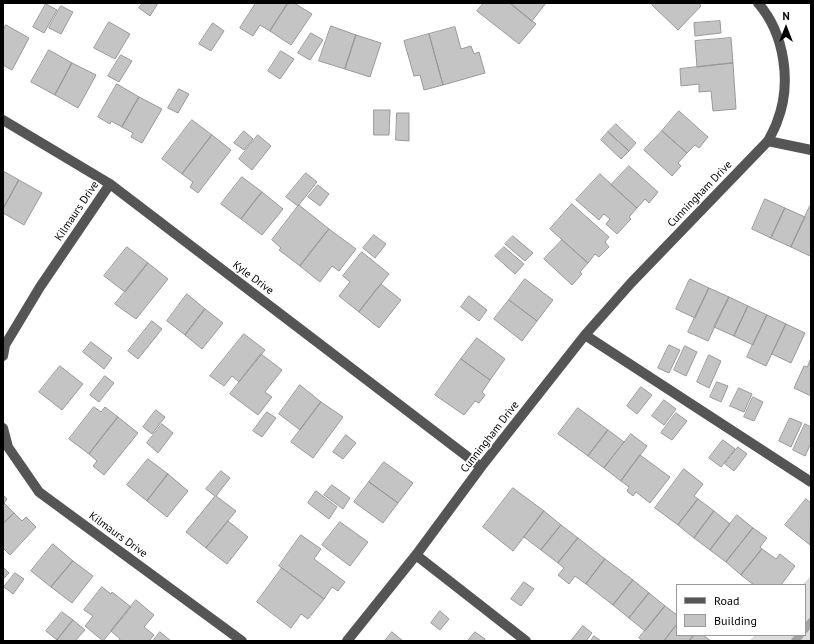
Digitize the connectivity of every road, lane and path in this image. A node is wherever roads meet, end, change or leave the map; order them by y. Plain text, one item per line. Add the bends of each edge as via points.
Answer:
1 (758, 3) edge
2 (3, 120) edge
3 (768, 141) junction
4 (811, 150) edge
5 (110, 184) junction
6 (585, 335) junction
7 (3, 356) edge
8 (3, 428) edge
9 (481, 467) junction
10 (811, 482) edge
11 (416, 556) junction
12 (242, 641) edge
13 (348, 641) edge
14 (526, 641) edge

1 - 3 street, Cunningham Drive via 774,28 782,50 785,76 778,121
2 - 5 street, Kyle Drive
3 - 4 street
3 - 6 street, Cunningham Drive via 631,283
5 - 7 street, Kilmaurs Drive via 40,287 6,345
5 - 9 street, Kyle Drive
6 - 9 street, Cunningham Drive
6 - 10 street
8 - 12 street, Kilmaurs Drive via 8,447 39,492
9 - 11 street, Cunningham Drive
11 - 13 street, Cunningham Drive
11 - 14 street

